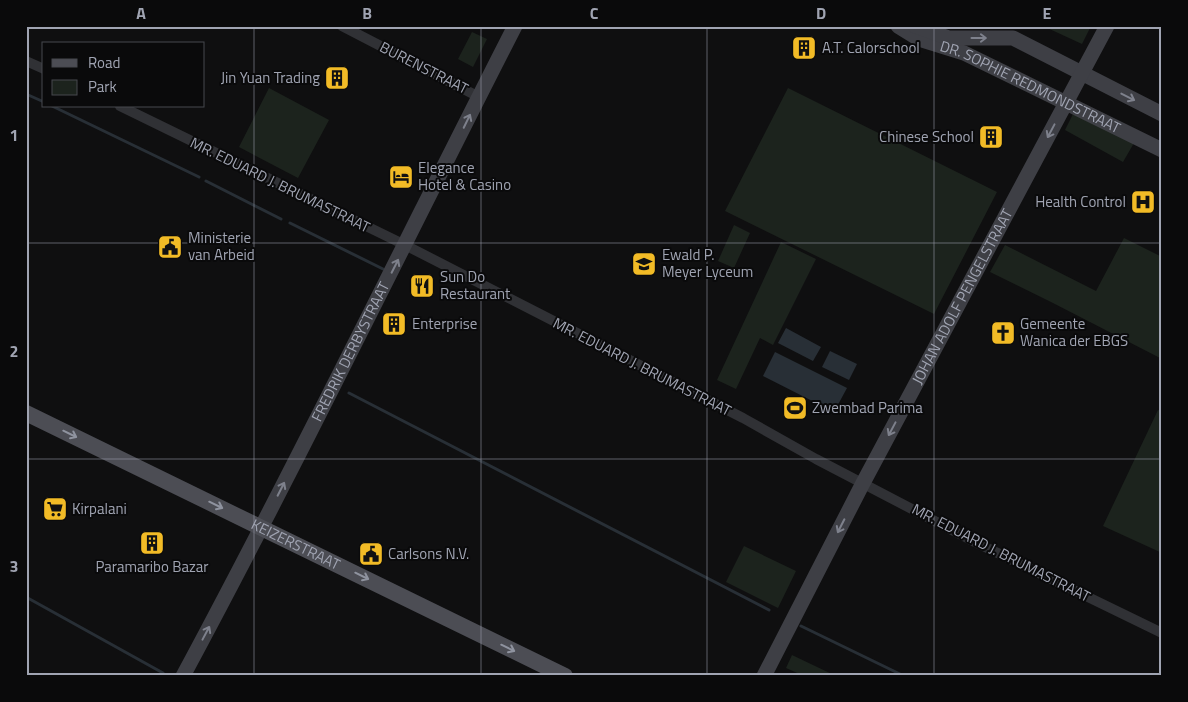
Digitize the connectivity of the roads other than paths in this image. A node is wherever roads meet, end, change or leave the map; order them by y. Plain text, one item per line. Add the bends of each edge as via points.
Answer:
1 (342, 26) edge
2 (515, 26) edge
3 (898, 26) edge
4 (915, 26) edge
5 (1107, 26) edge
6 (26, 61) edge
7 (42, 68) edge
8 (1083, 74) junction
9 (479, 97) junction
10 (1066, 103) junction
11 (124, 108) edge
12 (1162, 114) edge
13 (1162, 150) edge
14 (405, 245) junction
15 (26, 413) edge
16 (863, 483) junction
17 (262, 527) junction
18 (1162, 633) edge
19 (183, 676) edge
20 (565, 676) edge
21 (764, 676) edge

1 - 9 street, BURENSTRAAT
2 - 9 main road, FREDRIK DERBYSTRAAT
3 - 10 main road, DR. SOPHIE REDMONDSTRAAT via 919,39 964,53
4 -> 8 main road, DR. SOPHIE REDMONDSTRAAT via 949,38 1013,38
5 - 8 main road, JOHAN ADOLF PENGELSTRAAT
6 - 7 street
8 - 10 main road, JOHAN ADOLF PENGELSTRAAT
8 -> 12 main road, DR. SOPHIE REDMONDSTRAAT
14 -> 9 main road, FREDRIK DERBYSTRAAT
10 - 13 main road, DR. SOPHIE REDMONDSTRAAT
10 -> 16 main road, JOHAN ADOLF PENGELSTRAAT
11 - 14 street, MR. EDUARD J. BRUMASTRAAT
14 - 16 street, MR. EDUARD J. BRUMASTRAAT
17 -> 14 main road, FREDRIK DERBYSTRAAT
15 -> 17 main road, KEIZERSTRAAT
16 - 18 street, MR. EDUARD J. BRUMASTRAAT
16 -> 21 main road, JOHAN ADOLF PENGELSTRAAT
19 -> 17 main road, FREDRIK DERBYSTRAAT
17 -> 20 main road, KEIZERSTRAAT

